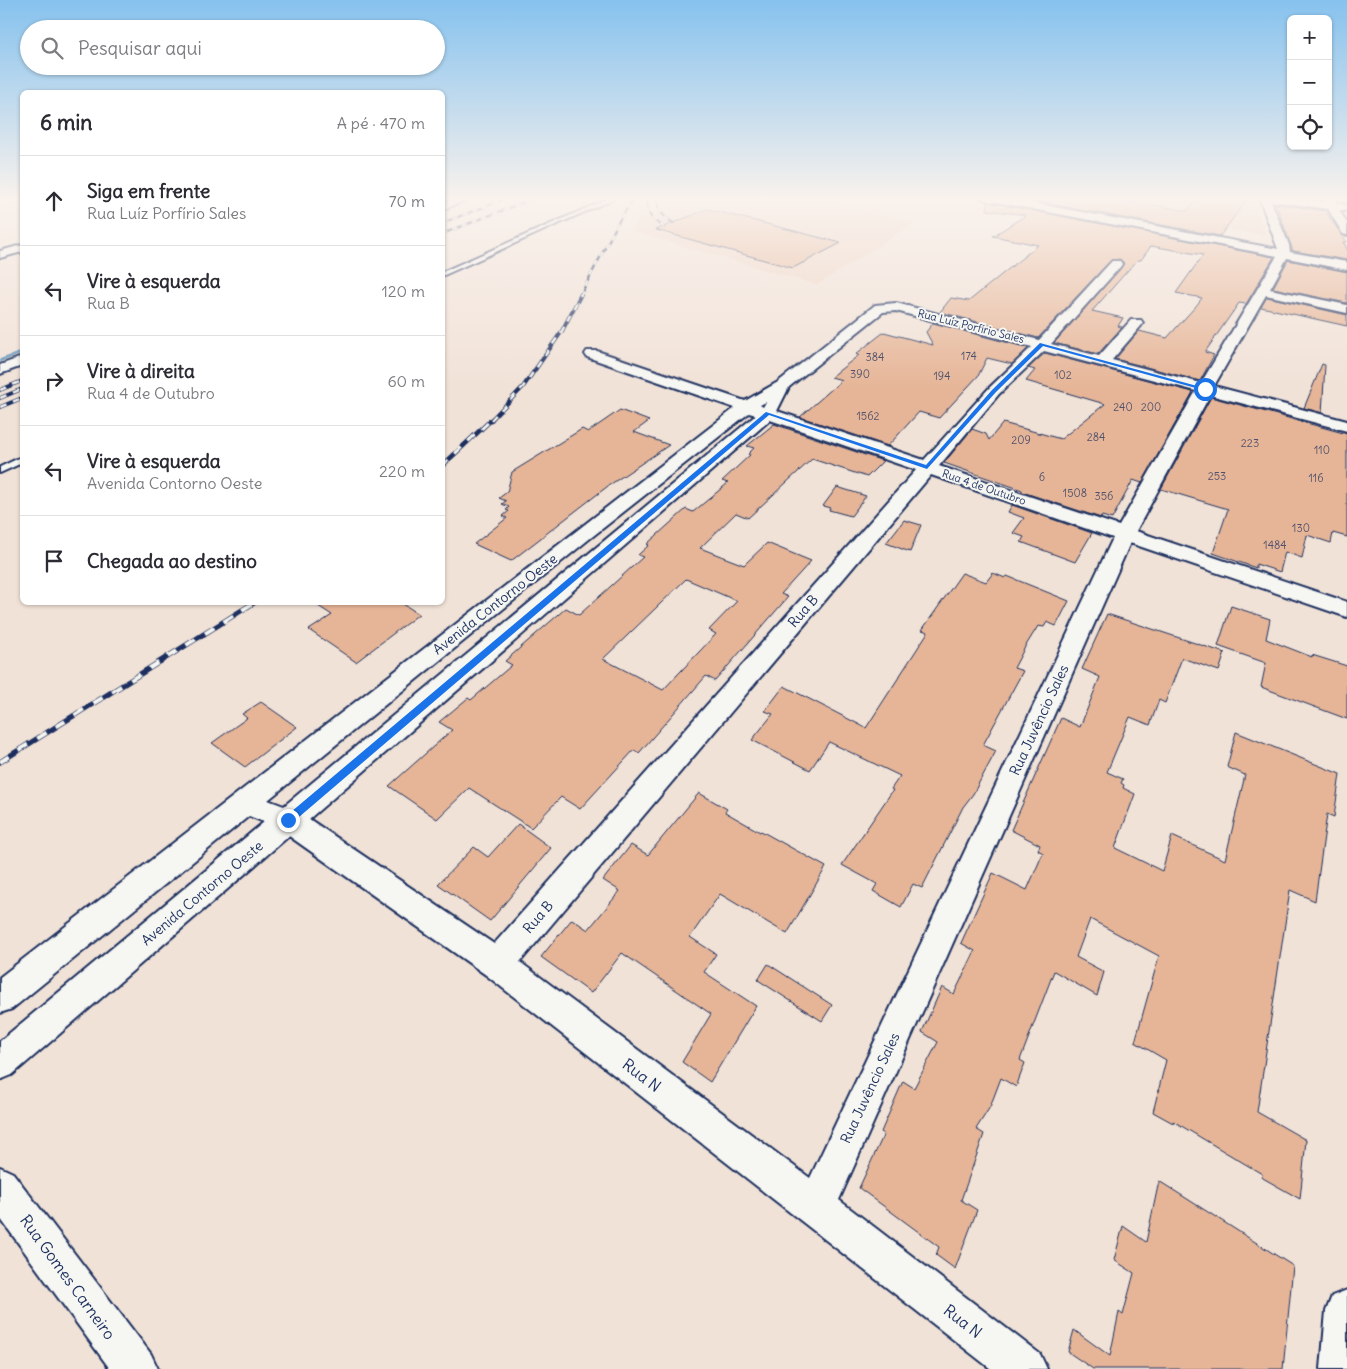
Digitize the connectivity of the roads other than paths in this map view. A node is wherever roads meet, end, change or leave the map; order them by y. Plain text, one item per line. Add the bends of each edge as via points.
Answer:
1 (472, 261) edge
2 (1278, 261) edge
3 (1328, 261) edge
4 (1116, 264) dead end
5 (1347, 266) edge
6 (445, 273) edge
7 (1264, 291) junction
8 (884, 307) joint
9 (1347, 309) edge
10 (1136, 323) dead end
11 (1042, 344) junction
12 (592, 354) dead end
13 (1103, 361) junction
14 (20, 362) edge
15 (2, 368) edge
16 (783, 385) junction
17 (1205, 389) junction
18 (757, 410) junction
19 (1347, 426) edge
20 (20, 461) edge
21 (927, 467) junction
22 (0, 470) edge
23 (1124, 534) junction
24 (581, 536) junction
25 (608, 549) junction
26 (1347, 610) edge
27 (244, 802) junction
28 (288, 820) junction
29 (496, 964) junction
30 (0, 996) edge
31 (0, 1063) edge
32 (0, 1186) edge
33 (816, 1207) junction
34 (1347, 1311) edge
35 (136, 1369) edge
36 (1025, 1369) edge
37 (1343, 1369) edge

1 - 6 lane
2 - 7 street, Rua Juvêncio Sales
3 - 5 street
4 - 11 street, Rua B
7 - 9 street
7 - 17 street, Rua Juvêncio Sales
8 - 11 street, Rua Luíz Porfírio Sales via 896,307
8 - 16 street, Avenida Contorno Oeste
10 - 13 street
11 - 13 street, Rua Luíz Porfírio Sales
11 - 21 street, Rua B via 994,391
12 - 18 street, Rua 4 de Outubro
13 - 17 street, Rua Luíz Porfírio Sales
14 - 15 street
16 - 18 street, Avenida Contorno Oeste
16 - 18 street, Avenida Contorno Oeste
17 - 19 street, Rua Luíz Porfírio Sales
17 - 23 street, Rua Juvêncio Sales
18 - 21 street, Rua 4 de Outubro
18 - 24 street, Avenida Contorno Oeste
18 - 25 street, Avenida Contorno Oeste
20 - 22 lane
21 - 23 street, Rua 4 de Outubro
21 - 29 street, Rua B
23 - 26 street, Rua 4 de Outubro
23 - 33 street, Rua Juvêncio Sales
24 - 25 street
24 - 27 street, Avenida Contorno Oeste
25 - 28 street, Avenida Contorno Oeste
27 - 28 street, Rua N
27 - 30 street, Avenida Contorno Oeste
28 - 29 street, Rua N
28 - 31 street, Avenida Contorno Oeste
29 - 33 street, Rua N
32 - 35 street, Rua Gomes Carneiro
33 - 36 street, Rua N
34 - 37 street

